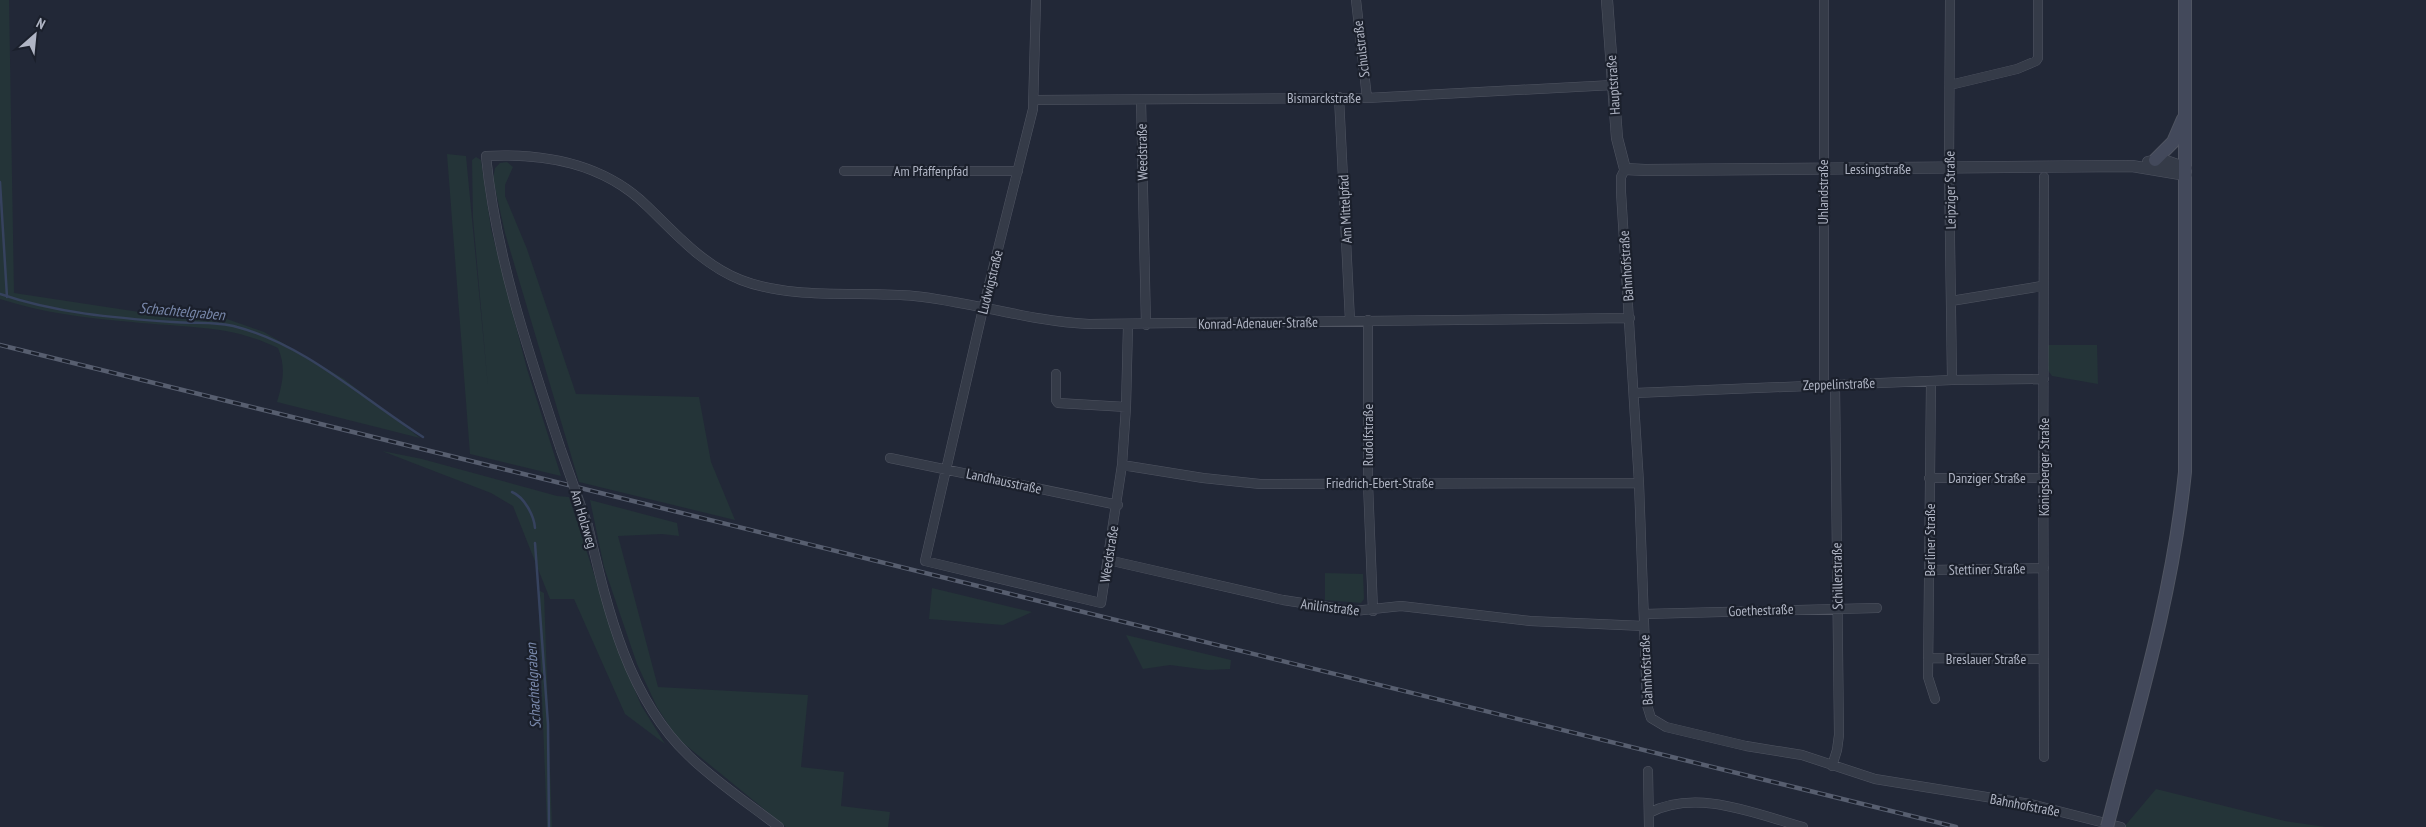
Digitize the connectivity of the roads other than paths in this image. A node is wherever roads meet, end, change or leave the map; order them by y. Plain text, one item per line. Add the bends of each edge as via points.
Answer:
1 (1036, 0) edge
2 (1356, 0) edge
3 (1606, 0) edge
4 (1824, 0) edge
5 (1950, 0) edge
6 (2038, 0) edge
7 (2185, 0) edge
8 (1613, 85) junction
9 (1950, 85) junction
10 (1339, 97) junction
11 (1367, 98) junction
12 (1034, 100) junction
13 (1141, 100) junction
14 (2185, 114) junction
15 (486, 156) joint
16 (2155, 160) junction
17 (2132, 166) junction
18 (1625, 168) junction
19 (1949, 168) junction
20 (1823, 169) junction
21 (844, 171) dead end
22 (1018, 171) junction
23 (2186, 172) junction
24 (2044, 177) dead end
25 (2042, 286) junction
26 (1952, 301) junction
27 (983, 309) junction
28 (1630, 318) junction
29 (1368, 320) junction
30 (1350, 321) junction
31 (1128, 325) junction
32 (1146, 325) junction
33 (1056, 374) dead end
34 (2044, 379) junction
35 (1952, 380) junction
36 (1931, 381) junction
37 (1835, 384) junction
38 (1824, 385) junction
39 (1635, 393) junction
40 (1126, 407) junction
41 (890, 458) dead end
42 (1122, 465) junction
43 (947, 469) junction
44 (1929, 478) junction
45 (2045, 478) junction
46 (1368, 483) junction
47 (1639, 483) junction
48 (1118, 505) junction
49 (1108, 560) junction
50 (925, 561) joint
51 (2044, 568) junction
52 (1930, 570) junction
53 (1837, 607) junction
54 (1877, 608) dead end
55 (1373, 610) junction
56 (1644, 614) junction
57 (1644, 626) junction
58 (1928, 658) junction
59 (2044, 659) junction
60 (1935, 699) dead end
61 (2044, 757) dead end
62 (1832, 766) junction
63 (1648, 771) dead end
64 (1649, 813) junction
65 (779, 827) edge
66 (1649, 827) edge
67 (1803, 827) edge
68 (2107, 827) edge
69 (2121, 827) edge

1 - 12 street, Ludwigstraße
2 - 11 street, Schulstraße
3 - 8 street, Hauptstraße
4 - 20 street, Uhlandstraße
5 - 9 street, Leipziger Straße
6 - 9 street via 2036,60 2017,69
7 - 14 main road
8 - 11 street, Bismarckstraße
8 - 18 street, Hauptstraße via 1617,138
9 - 19 street, Leipziger Straße
10 - 11 street, Bismarckstraße
10 - 13 street, Bismarckstraße
10 - 30 street, Am Mittelpfad
12 - 13 street, Bismarckstraße
12 - 22 street, Ludwigstraße
13 - 32 street, Weedstraße
14 - 16 main road via 2173,142
14 - 23 main road
15 - 27 street, Konrad-Adenauer-Straße via 550,157 599,173 629,191 695,253 741,280 792,290 933,298
15 - 65 street, Am Holzweg, bridge via 490,196 535,372 588,526 632,672 648,706 690,757
16 - 17 street, Lessingstraße
16 - 23 street, Lessingstraße via 2169,161
17 - 19 street, Lessingstraße
17 - 23 street, Lessingstraße
18 - 20 street, Lessingstraße
18 - 28 street, Bahnhofstraße via 1621,192
19 - 20 street, Lessingstraße
19 - 26 street, Leipziger Straße
20 - 38 street, Uhlandstraße
21 - 22 street, Am Pfaffenpfad
22 - 27 street, Ludwigstraße
23 - 68 main road, bridge via 2186,427 2182,503 2164,610
24 - 25 street, Königsberger Straße
25 - 26 street
25 - 34 street, Königsberger Straße
26 - 35 street, Leipziger Straße
27 - 31 street, Konrad-Adenauer-Straße via 1051,322
27 - 43 street, Ludwigstraße
28 - 29 street, Konrad-Adenauer-Straße
28 - 39 street, Bahnhofstraße
29 - 30 street, Konrad-Adenauer-Straße
29 - 46 street, Rudolfstraße
30 - 32 street, Konrad-Adenauer-Straße
31 - 32 street, Konrad-Adenauer-Straße
31 - 40 street, Weedstraße
33 - 40 street via 1058,403
34 - 35 street, Zeppelinstraße
34 - 45 street, Königsberger Straße
35 - 36 street, Zeppelinstraße
36 - 37 street, Zeppelinstraße
36 - 44 street, Berliner Straße
37 - 38 street, Zeppelinstraße
37 - 53 street, Schillerstraße
38 - 39 street, Zeppelinstraße
39 - 47 street, Bahnhofstraße
40 - 42 street, Weedstraße
41 - 43 street, Landhausstraße
42 - 46 street, Friedrich-Ebert-Straße via 1260,484
42 - 48 street, Weedstraße
43 - 48 street, Landhausstraße
43 - 50 street, Ludwigstraße
44 - 45 street, Danziger Straße
44 - 52 street, Berliner Straße
45 - 51 street, Königsberger Straße
46 - 47 street, Friedrich-Ebert-Straße
46 - 55 street, Rudolfstraße
47 - 56 street, Bahnhofstraße
48 - 49 street, Weedstraße
49 - 50 street, Weedstraße via 1102,603
49 - 55 street, Anilinstraße via 1283,600 1354,611
51 - 52 street, Stettiner Straße
51 - 59 street, Königsberger Straße
52 - 58 street, Berliner Straße
53 - 54 street, Goethestraße
53 - 56 street, Goethestraße
53 - 62 street, Schillerstraße via 1839,735
55 - 57 street, Anilinstraße via 1401,606 1530,621
56 - 57 street, Bahnhofstraße
57 - 62 street, Bahnhofstraße via 1650,718 1753,748 1793,752
58 - 59 street, Breslauer Straße
58 - 60 street, Berliner Straße via 1929,686
59 - 61 street, Königsberger Straße
62 - 69 street, Bahnhofstraße via 1899,784 2030,804
63 - 64 street
64 - 66 street
64 - 67 street via 1670,804 1701,802

